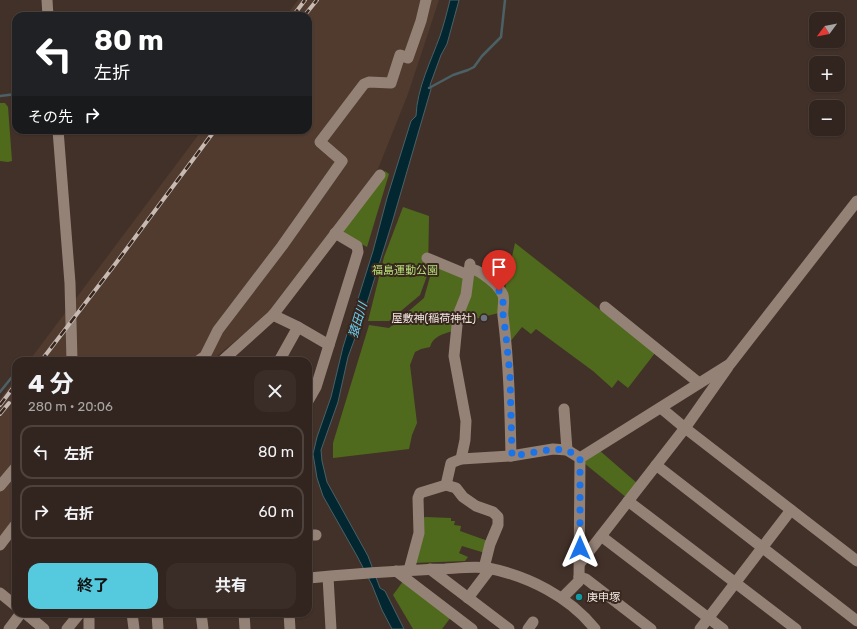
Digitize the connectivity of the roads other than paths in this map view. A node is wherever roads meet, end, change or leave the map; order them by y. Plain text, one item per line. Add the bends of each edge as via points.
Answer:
1 (47, 0) edge
2 (426, 0) edge
3 (48, 12) edge
4 (58, 134) edge
5 (380, 175) dead end
6 (857, 201) edge
7 (335, 233) junction
8 (427, 258) dead end
9 (470, 269) junction
10 (605, 307) dead end
11 (273, 315) junction
12 (298, 327) junction
13 (329, 345) junction
14 (72, 357) edge
15 (204, 357) edge
16 (226, 357) edge
17 (281, 357) edge
18 (730, 364) junction
19 (699, 383) junction
20 (312, 394) edge
21 (661, 408) junction
22 (564, 409) dead end
23 (685, 428) junction
24 (567, 450) junction
25 (512, 456) junction
26 (580, 458) junction
27 (461, 459) junction
28 (656, 465) junction
29 (12, 472) edge
30 (446, 485) junction
31 (0, 486) edge
32 (628, 501) junction
33 (791, 510) junction
34 (12, 529) edge
35 (601, 536) junction
36 (0, 545) edge
37 (762, 548) junction
38 (857, 561) edge
39 (580, 563) junction
40 (487, 568) junction
41 (430, 569) junction
42 (409, 570) junction
43 (391, 571) junction
44 (328, 577) junction
45 (580, 577) junction
46 (312, 578) edge
47 (735, 583) junction
48 (0, 593) edge
49 (468, 598) junction
50 (562, 598) junction
51 (12, 603) edge
52 (18, 617) edge
53 (30, 617) edge
54 (77, 617) edge
55 (89, 617) edge
56 (132, 617) edge
57 (157, 617) edge
58 (201, 617) edge
59 (244, 617) edge
60 (289, 617) edge
61 (708, 618) junction
62 (857, 621) edge
63 (9, 629) edge
64 (44, 629) edge
65 (67, 629) edge
66 (89, 629) edge
67 (134, 629) edge
68 (158, 629) edge
69 (202, 629) edge
70 (245, 629) edge
71 (290, 629) edge
72 (331, 629) edge
73 (472, 629) edge
74 (509, 629) edge
75 (595, 629) edge
76 (651, 629) edge
77 (700, 629) edge
78 (723, 629) edge
79 (796, 629) edge

1 - 3 street
2 - 15 street via 408,58 400,55 391,83 364,84 320,142 342,161 218,330
4 - 14 street via 70,283
5 - 7 street
6 - 18 street
7 - 11 street
7 - 13 street via 357,246 358,252
8 - 9 street
9 - 25 street via 475,269 492,282 503,296 510,376
9 - 27 street via 466,295 458,315 454,356 466,421
10 - 19 street
11 - 12 street
11 - 16 street
12 - 13 street
12 - 17 street
13 - 20 street
18 - 19 street
18 - 23 street
19 - 21 street
21 - 23 street
21 - 26 street
22 - 24 street
23 - 28 street
23 - 33 street
24 - 25 street via 553,449
24 - 26 street
25 - 27 street
26 - 39 street
27 - 30 street via 451,464
28 - 32 street
28 - 37 street
29 - 31 street
30 - 40 street via 456,488 463,497 476,506 493,512 498,517 498,525 490,544
30 - 42 street via 420,493 420,533
32 - 35 street
32 - 47 street
33 - 37 street
33 - 38 street
34 - 36 street
35 - 39 street
35 - 61 street
37 - 47 street
37 - 62 street
39 - 45 street
40 - 41 street
40 - 49 street
40 - 50 street via 530,582
41 - 42 street
41 - 49 street
42 - 43 street
43 - 44 street
43 - 73 street
44 - 46 street
44 - 72 street
45 - 50 street
45 - 76 street
47 - 61 street
47 - 79 street
48 - 51 street
49 - 74 street
50 - 75 street
52 - 63 street
53 - 64 street
54 - 65 street
55 - 66 street
56 - 67 street
57 - 68 street
58 - 69 street
59 - 70 street
60 - 71 street
61 - 77 street
61 - 78 street

